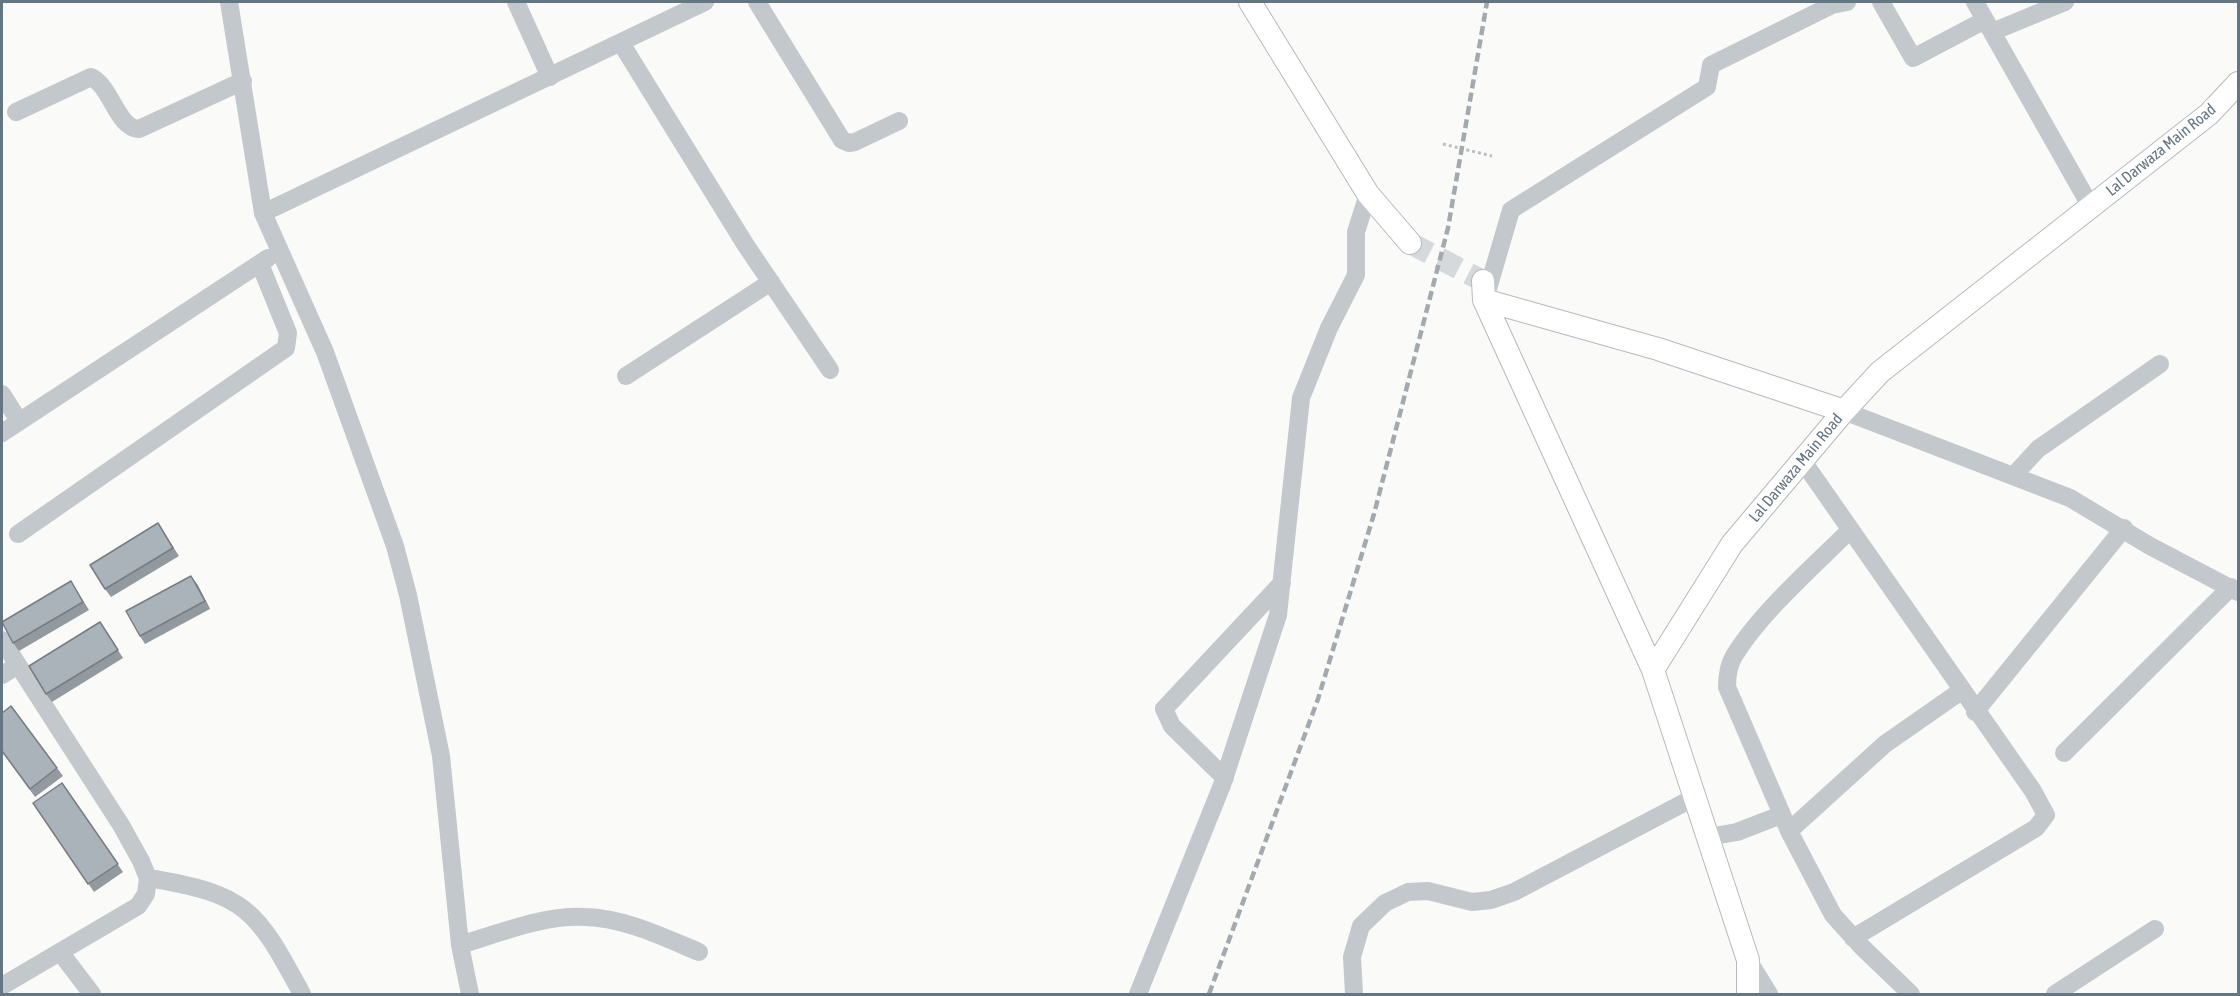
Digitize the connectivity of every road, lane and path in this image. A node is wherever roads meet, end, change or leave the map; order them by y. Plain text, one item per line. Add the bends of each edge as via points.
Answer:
1 (230, 2) edge
2 (516, 2) edge
3 (705, 2) edge
4 (757, 2) edge
5 (1250, 2) edge
6 (1847, 2) edge
7 (1881, 2) edge
8 (1975, 2) edge
9 (2065, 2) edge
10 (1989, 26) junction
11 (621, 43) junction
12 (550, 77) junction
13 (243, 81) junction
14 (2238, 83) edge
15 (16, 112) dead end
16 (899, 121) dead end
17 (1443, 144) dead end
18 (1492, 156) dead end
19 (1368, 194) junction
20 (2091, 207) junction
21 (262, 213) junction
22 (1410, 243) tunnel mouth
23 (280, 251) junction
24 (260, 264) junction
25 (771, 282) junction
26 (1484, 291) junction
27 (2160, 364) dead end
28 (830, 370) dead end
29 (626, 376) dead end
30 (2, 394) edge
31 (1844, 411) junction
32 (19, 422) junction
33 (2, 434) edge
34 (1802, 460) junction
35 (2014, 475) junction
36 (2124, 528) junction
37 (1850, 530) junction
38 (18, 534) dead end
39 (1281, 583) junction
40 (2235, 589) edge
41 (2, 640) edge
42 (18, 665) junction
43 (1653, 670) junction
44 (2, 675) edge
45 (1961, 691) junction
46 (1975, 712) junction
47 (2064, 753) dead end
48 (1225, 778) junction
49 (1695, 797) junction
50 (1785, 823) junction
51 (1708, 837) junction
52 (148, 878) junction
53 (2155, 929) dead end
54 (1853, 938) junction
55 (460, 945) junction
56 (60, 952) junction
57 (699, 952) dead end
58 (1748, 960) junction
59 (2, 986) edge
60 (92, 994) edge
61 (302, 994) edge
62 (470, 994) edge
63 (1138, 994) edge
64 (1354, 994) edge
65 (1748, 994) edge
66 (1769, 994) edge
67 (1911, 994) edge
68 (2055, 994) edge

1 - 13 street
2 - 12 street
3 - 11 street
4 - 16 street via 842,140 849,144
5 - 19 main road
6 - 26 street via 1832,5 1711,65 1707,87 1511,210
7 - 10 street via 1913,58
8 - 10 street
9 - 10 street
10 - 20 street
11 - 12 street
11 - 25 street
12 - 21 street
13 - 15 street via 139,129 129,126 100,83 91,77
13 - 21 street
14 - 20 main road, Lal Darwaza Main Road via 2210,114
17 - 18 path
19 - 22 main road
19 - 39 street via 1356,232 1356,275 1329,328 1301,398
20 - 31 main road, Lal Darwaza Main Road via 1880,372
21 - 23 street
23 - 24 street
23 - 55 street via 325,352 408,595 441,756
24 - 32 street
24 - 38 street via 288,333 286,348
25 - 28 street
25 - 29 street
26 - 31 main road
26 - 43 main road
27 - 35 street via 2038,449
30 - 32 street
31 - 34 main road, Lal Darwaza Main Road
31 - 35 street
32 - 33 street
34 - 37 street
34 - 43 main road, Lal Darwaza Main Road via 1732,544
35 - 36 street via 2070,498
36 - 40 street via 2150,546
36 - 46 street
37 - 45 street
37 - 50 street via 1761,621 1733,656 1727,671 1727,687
39 - 48 street via 1278,615
39 - 48 street via 1164,709 1172,726
40 - 47 street
41 - 42 street
42 - 44 street
42 - 52 street via 120,825
43 - 49 main road
45 - 46 street
45 - 50 street via 1885,744
46 - 54 street via 2044,808 2044,822
48 - 63 street
49 - 51 main road
49 - 64 street via 1514,892 1491,900 1472,902 1428,891 1408,892 1385,903 1361,926 1352,957
50 - 51 street
50 - 54 street via 1833,915
51 - 58 main road
52 - 56 street via 146,894 138,906
52 - 61 street via 232,899 254,916 273,940
53 - 68 street
54 - 67 street
55 - 57 street via 558,918 586,917 650,931
55 - 62 street
56 - 59 street
56 - 60 street
58 - 65 main road
58 - 66 street

